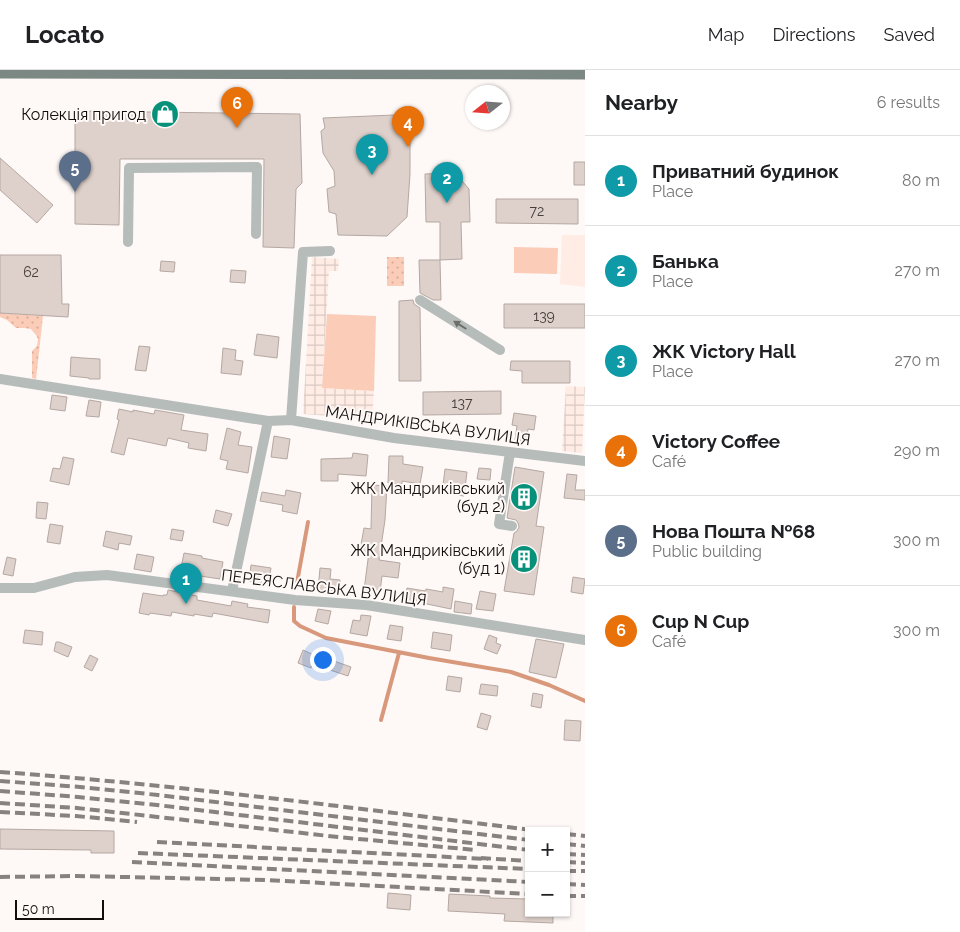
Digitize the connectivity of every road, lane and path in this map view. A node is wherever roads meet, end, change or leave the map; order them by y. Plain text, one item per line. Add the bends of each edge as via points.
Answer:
1 (0, 71) edge
2 (482, 71) edge
3 (585, 72) edge
4 (256, 234) dead end
5 (128, 242) dead end
6 (330, 251) dead end
7 (420, 300) dead end
8 (500, 350) dead end
9 (0, 379) edge
10 (291, 420) junction
11 (268, 421) junction
12 (510, 452) junction
13 (585, 460) edge
14 (512, 526) dead end
15 (0, 588) edge
16 (232, 591) junction
17 (585, 640) edge

1 - 2 main road
2 - 3 main road
4 - 5 street via 256,167 129,168
6 - 10 street via 303,252
8 -> 7 street
9 - 11 street, МАНДРИКІВСЬКА ВУЛИЦЯ
10 - 11 street, МАНДРИКІВСЬКА ВУЛИЦЯ
10 - 12 street, МАНДРИКІВСЬКА ВУЛИЦЯ via 394,438
11 - 16 street
12 - 13 street, МАНДРИКІВСЬКА ВУЛИЦЯ
12 - 14 street via 499,524
15 - 16 street, ПЕРЕЯСЛАВСЬКА ВУЛИЦЯ via 34,588 75,577 107,575
16 - 17 street, ПЕРЕЯСЛАВСЬКА ВУЛИЦЯ via 366,605

